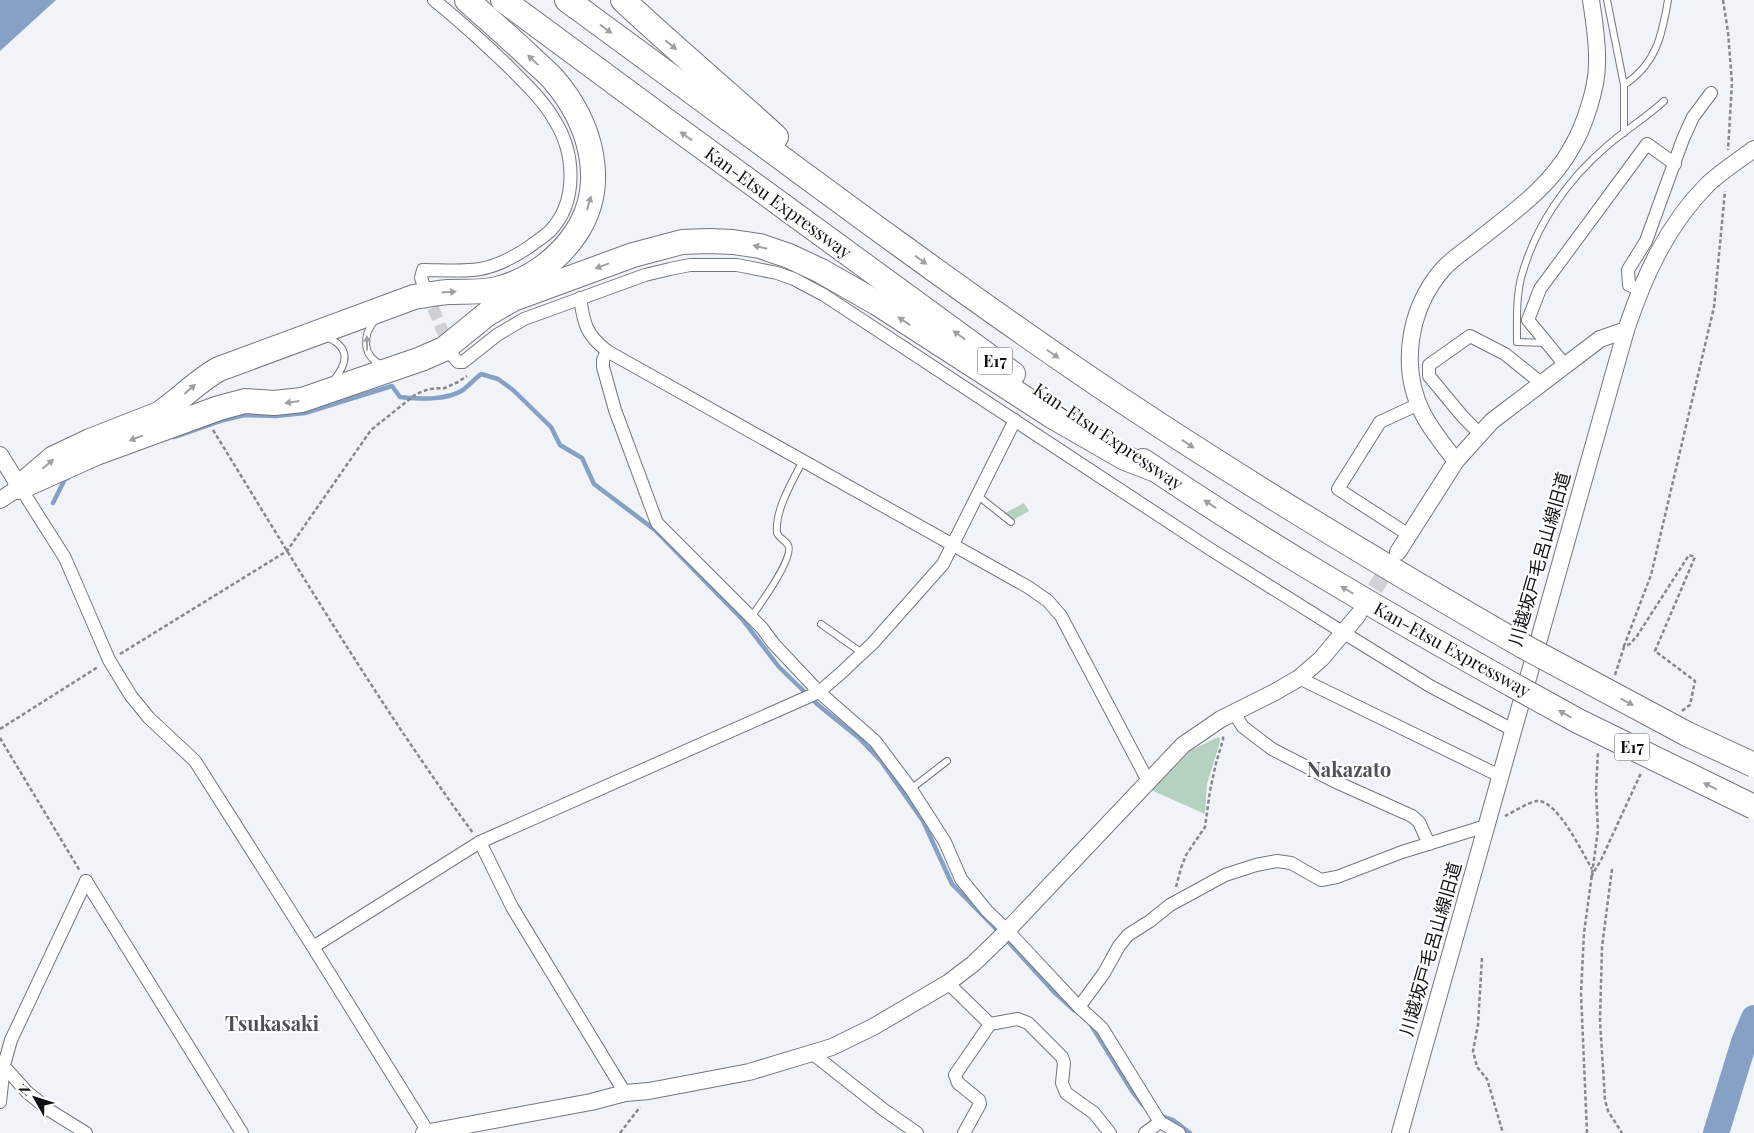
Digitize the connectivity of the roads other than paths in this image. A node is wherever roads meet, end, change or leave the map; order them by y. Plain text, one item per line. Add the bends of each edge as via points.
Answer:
1 (434, 0) edge
2 (467, 0) edge
3 (504, 0) edge
4 (567, 0) edge
5 (623, 0) edge
6 (1591, 0) edge
7 (1607, 0) edge
8 (1668, 0) edge
9 (1624, 85) junction
10 (1711, 93) dead end
11 (1664, 101) dead end
12 (1624, 133) junction
13 (1754, 149) edge
14 (1674, 164) junction
15 (899, 244) junction
16 (424, 286) tunnel mouth
17 (1640, 290) junction
18 (580, 298) junction
19 (389, 306) junction
20 (1626, 330) junction
21 (315, 335) junction
22 (1546, 343) junction
23 (607, 351) junction
24 (452, 355) dead end
25 (1564, 365) junction
26 (398, 366) junction
27 (1540, 383) junction
28 (319, 394) junction
29 (1419, 404) junction
30 (1015, 420) junction
31 (1480, 434) junction
32 (0, 455) edge
33 (1456, 461) junction
34 (802, 462) junction
35 (1156, 470) junction
36 (10, 493) edge
37 (977, 495) junction
38 (1011, 522) dead end
39 (1409, 535) junction
40 (953, 545) junction
41 (1398, 552) tunnel mouth
42 (1358, 615) tunnel mouth
43 (751, 617) junction
44 (820, 624) dead end
45 (1344, 633) junction
46 (862, 653) junction
47 (1299, 678) junction
48 (814, 694) junction
49 (1228, 716) junction
50 (1513, 730) junction
51 (947, 761) dead end
52 (1754, 764) edge
53 (1500, 776) junction
54 (1148, 781) junction
55 (911, 788) junction
56 (1754, 807) edge
57 (1486, 826) junction
58 (480, 842) junction
59 (1429, 844) junction
60 (1004, 934) junction
61 (313, 947) junction
62 (948, 983) junction
63 (1079, 1007) junction
64 (990, 1024) junction
65 (813, 1054) junction
66 (2, 1071) edge
67 (625, 1093) junction
68 (0, 1102) edge
69 (1157, 1116) junction
70 (426, 1132) edge
71 (86, 1133) edge
72 (242, 1133) edge
73 (917, 1133) edge
74 (964, 1133) edge
75 (1110, 1133) edge
76 (1145, 1133) edge
77 (1179, 1133) edge
78 (1400, 1133) edge

1 - 16 street via 530,88 564,136 571,171 563,211 550,230 499,264 480,269 423,270 420,278
19 -> 2 highway via 431,294 498,289 535,273 569,243 583,222 590,203 594,183 590,147 574,108 554,80
35 -> 3 highway, Kan-Etsu Expressway / E17 via 1008,370
4 -> 15 highway, E17
5 -> 15 highway
6 - 29 street via 1598,66 1583,124 1564,160 1537,192 1444,268 1424,294 1414,322 1410,347
7 - 9 lane
8 - 9 lane via 1658,45 1636,77
9 - 12 lane
10 - 14 street via 1693,117
11 - 12 lane
12 - 22 lane via 1588,163 1570,184 1542,224 1529,254 1517,301 1517,342
13 - 17 street, 川越坂戸毛呂山線旧道 via 1709,184 1681,217
14 - 17 street via 1646,241 1628,270 1629,286
14 - 22 street via 1647,144 1540,289 1528,320
15 -> 52 highway, E17, bridge via 1074,368 1367,556 1523,646 1687,734
17 - 20 street, 川越坂戸毛呂山線旧道
18 - 23 street via 590,335
18 - 24 street via 524,318 463,362 458,362
18 - 30 street via 645,275 690,265 737,265 777,273 824,296
19 - 21 highway
26 -> 19 lane via 380,364 371,358 365,344 373,322
20 - 25 street via 1600,339
20 - 50 street, 川越坂戸毛呂山線旧道
21 - 28 lane via 336,342 345,356 339,374
36 -> 21 highway via 54,458 159,414 219,369
22 - 25 street
23 - 34 street
23 - 43 street via 603,367 657,523
25 - 27 street
26 - 28 highway
35 -> 26 highway via 1124,458 1052,416 822,271 760,246 733,242 682,242 657,248 513,299 487,314 444,349
27 - 31 street
27 - 31 street via 1504,354 1470,336 1429,365 1429,376
28 -> 36 highway via 288,403 245,402 219,408 96,453
29 - 33 street via 1438,439
29 - 39 street via 1380,422 1338,490
30 - 37 street
30 - 45 street
31 - 33 street
32 - 36 street
33 - 39 street
34 - 40 street
34 - 43 lane via 776,524 777,533 789,551 775,584
56 -> 35 highway, Kan-Etsu Expressway / E17, bridge via 1578,721 1408,626
36 - 61 street via 65,558 109,660 131,696 149,718 195,761
37 - 38 lane
37 - 40 street
39 - 41 street
40 - 46 street via 935,575
40 - 54 street via 1028,587 1048,601 1061,616
42 - 45 street
43 - 48 street
44 - 46 lane
45 - 47 street
45 - 50 street via 1430,686
46 - 48 street
47 - 49 street
47 - 53 street
48 - 55 street via 875,741
48 - 58 street
49 - 54 street via 1184,745
49 - 59 street via 1272,749 1412,816 1419,822
50 - 53 street, 川越坂戸毛呂山線旧道
51 - 55 lane
53 - 57 street, 川越坂戸毛呂山線旧道
54 - 60 street
55 - 60 street via 945,842 961,879
57 - 59 street
57 - 78 street, 川越坂戸毛呂山線旧道
58 - 61 street
58 - 67 street via 512,907
59 - 63 street via 1321,880 1291,863 1277,861 1225,875 1170,905 1128,935
60 - 62 street
60 - 63 street
61 - 70 street
62 - 64 street
62 - 65 street via 851,1039
63 - 69 street via 1102,1028
64 - 74 street via 955,1075 958,1084 980,1104
64 - 75 street via 1018,1019 1028,1023 1062,1057 1062,1082 1066,1093 1094,1113
65 - 67 street via 749,1072
65 - 73 street
66 - 68 street
66 - 71 street via 49,1110
66 - 72 street via 11,1040 86,881
67 - 70 street via 582,1104
69 - 76 street
69 - 77 street

